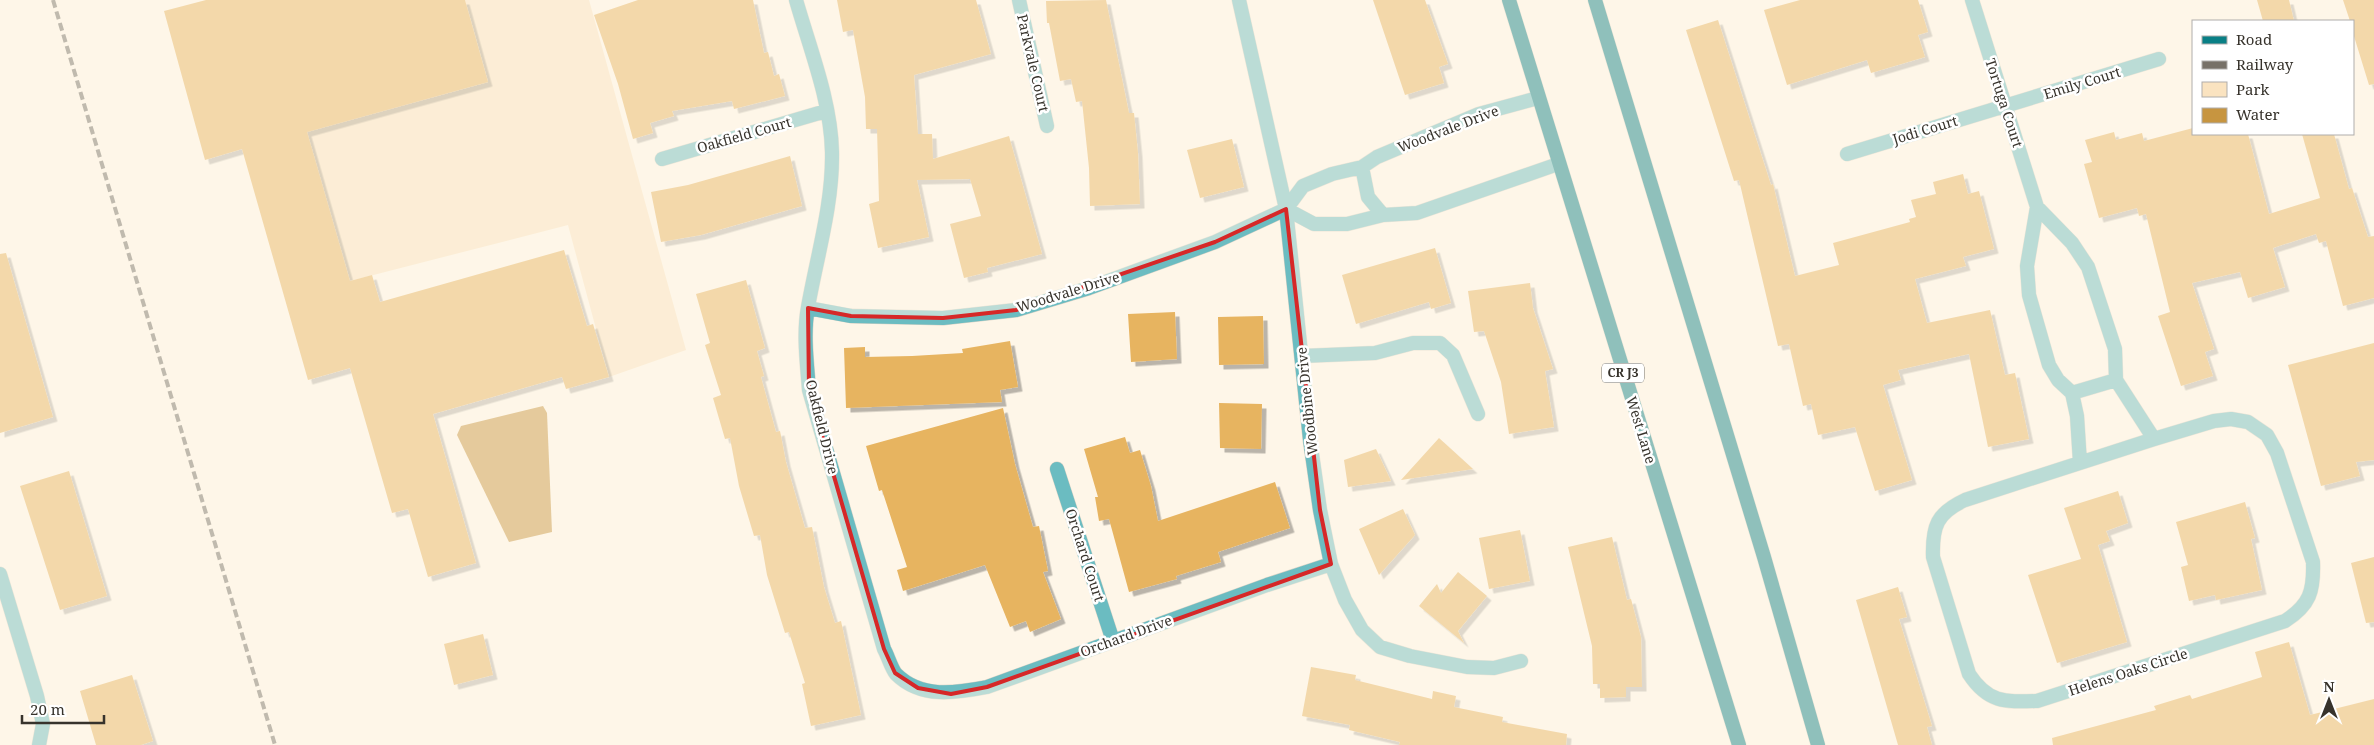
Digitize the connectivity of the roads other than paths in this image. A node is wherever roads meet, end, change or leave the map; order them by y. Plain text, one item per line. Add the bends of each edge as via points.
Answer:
1 (796, 0) edge
2 (1019, 0) edge
3 (1239, 0) edge
4 (1509, 0) edge
5 (1596, 0) edge
6 (1972, 0) edge
7 (2159, 59) dead end
8 (1538, 98) junction
9 (2004, 106) junction
10 (826, 111) junction
11 (1047, 126) dead end
12 (1847, 154) dead end
13 (662, 159) dead end
14 (1558, 164) junction
15 (1362, 167) junction
16 (2037, 206) junction
17 (1286, 209) junction
18 (1383, 215) junction
19 (808, 308) junction
20 (1302, 356) junction
21 (2116, 380) junction
22 (2072, 393) junction
23 (1478, 414) dead end
24 (2154, 439) junction
25 (2080, 463) junction
26 (1057, 469) dead end
27 (1331, 564) junction
28 (0, 574) edge
29 (1113, 641) junction
30 (1521, 661) dead end
31 (918, 688) joint
32 (40, 745) edge
33 (1739, 745) edge
34 (1818, 745) edge

1 - 10 street, Oakfield Drive
2 - 11 street, Parkvale Court
3 - 17 street, Woodbine Drive
4 - 8 main road, West Lane / CR J3
5 - 34 main road
6 - 9 street, Tortuga Court
7 - 9 street, Emily Court
8 - 14 main road, West Lane / CR J3
8 - 15 street, Woodvale Drive via 1479,114 1377,157
9 - 12 street, Jodi Court
9 - 16 street, Tortuga Court
10 - 13 street, Oakfield Court
10 - 19 street, Oakfield Drive via 832,151 829,196
14 - 18 street via 1417,213
14 - 33 main road, West Lane / CR J3
15 - 17 street, Woodvale Drive via 1332,174 1303,186
15 - 18 street via 1368,197
16 - 21 street, Tortuga Court via 2072,243 2088,267 2115,349
16 - 22 street, Tortuga Court via 2027,266 2029,295 2049,364 2058,380
17 - 18 street via 1314,224 1348,224
17 - 19 street, Woodvale Drive via 1215,242 1089,288 1016,310 943,318 851,316
17 - 20 street, Woodbine Drive
19 - 31 street, Oakfield Drive via 806,350 809,390 884,649 895,673
20 - 23 street via 1375,352 1413,343 1440,343 1453,355
20 - 27 street, Woodbine Drive via 1310,440
21 - 22 street
21 - 24 street
22 - 25 street
24 - 25 street, Helens Oaks Circle
24 - 25 street, Helens Oaks Circle via 2230,419 2248,422 2267,434 2277,453 2312,562 2310,595 2299,612 2267,627 2037,701 2011,702 1992,698 1969,674 1934,557 1932,539 1938,520 1948,508 1965,500
26 - 29 street, Orchard Court
27 - 29 street, Orchard Drive
27 - 30 street, Woodbine Drive via 1345,600 1362,630 1380,647 1467,667 1494,668
28 - 32 street via 39,705 43,724
29 - 31 street, Orchard Drive via 987,687 951,694

